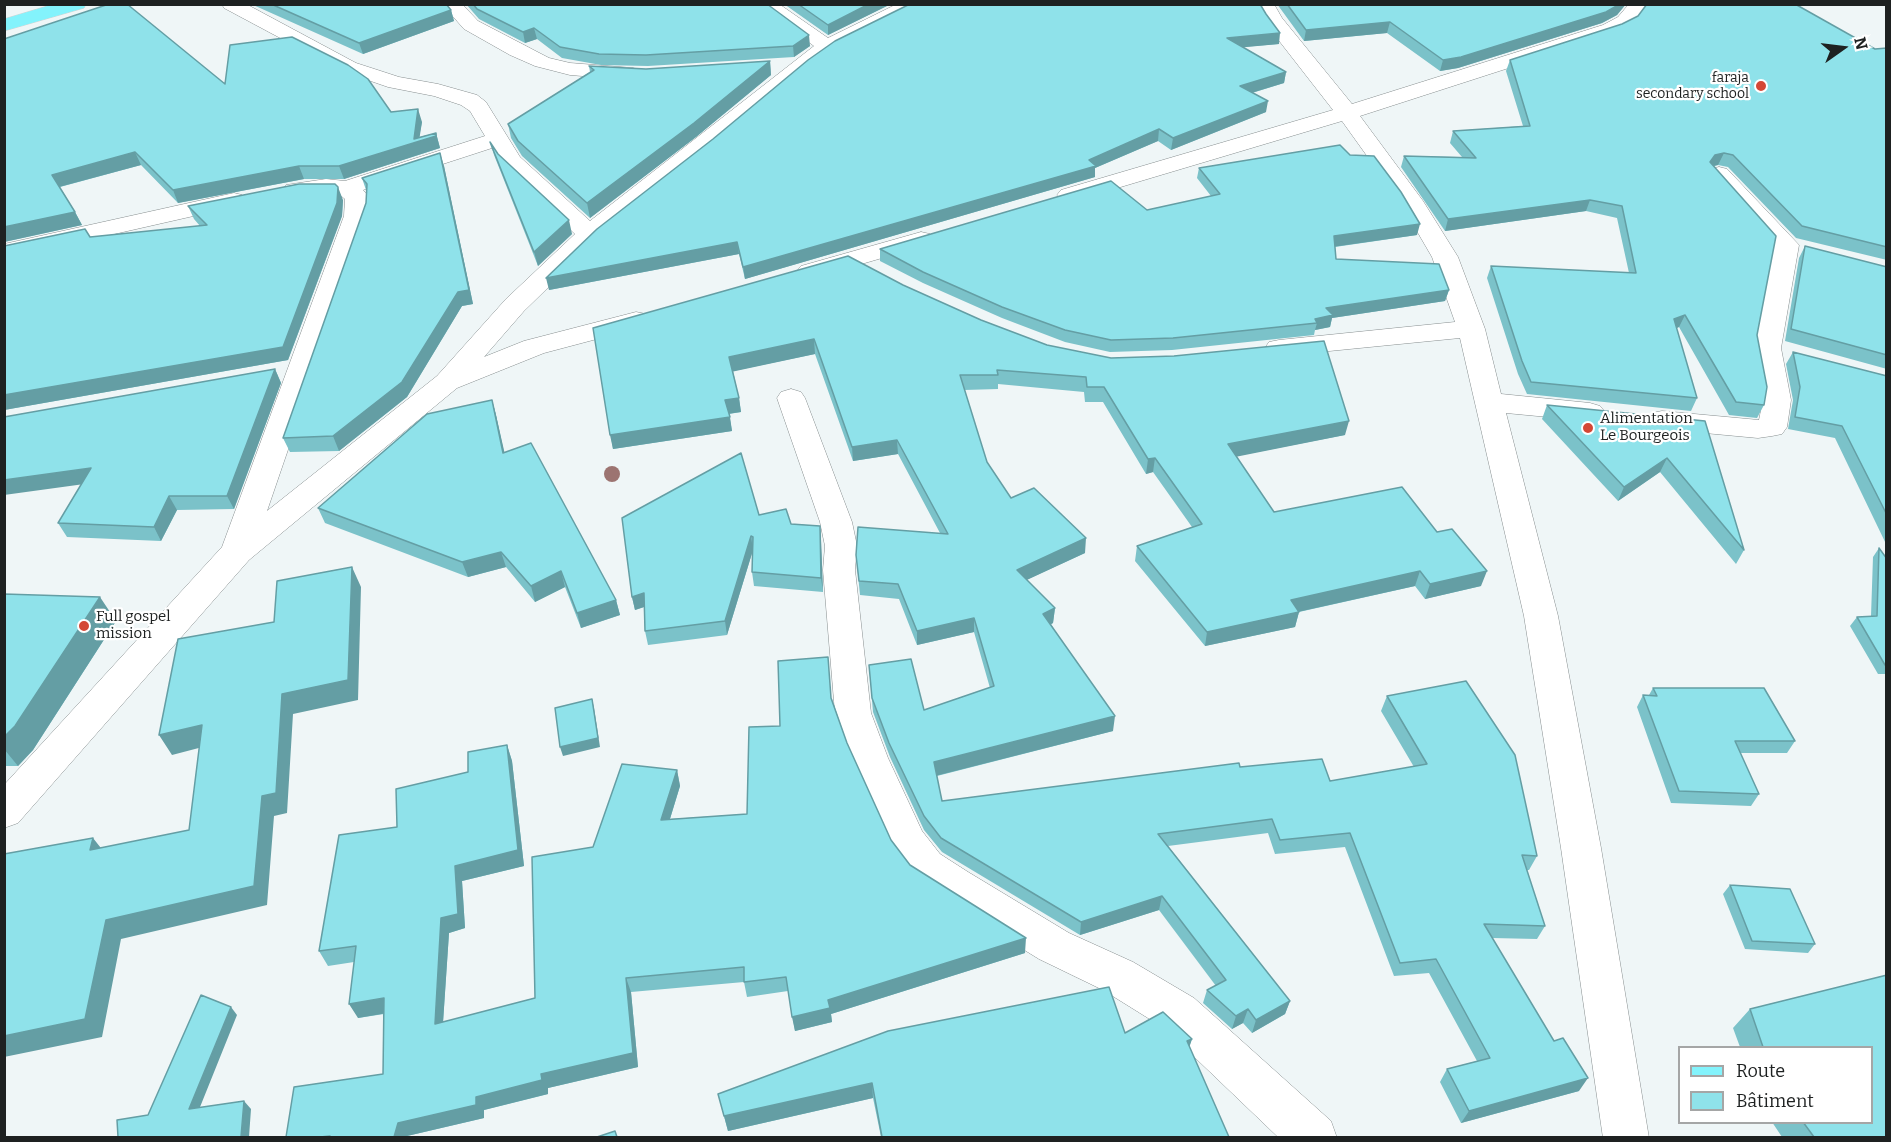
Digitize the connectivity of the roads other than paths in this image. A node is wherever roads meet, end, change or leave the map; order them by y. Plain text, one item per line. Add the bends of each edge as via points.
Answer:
1 (18, 4) edge
2 (77, 4) edge
3 (231, 4) edge
4 (451, 4) edge
5 (766, 4) edge
6 (913, 4) edge
7 (1264, 4) edge
8 (1640, 4) edge
9 (4, 8) edge
10 (4, 25) edge
11 (827, 46) junction
12 (800, 65) junction
13 (765, 67) edge
14 (657, 74) edge
15 (1347, 113) junction
16 (498, 139) junction
17 (1719, 174) edge
18 (346, 188) junction
19 (1048, 201) edge
20 (945, 232) edge
21 (589, 234) junction
22 (4, 252) edge
23 (853, 259) junction
24 (883, 275) edge
25 (786, 278) edge
26 (655, 315) edge
27 (1471, 329) junction
28 (1767, 348) junction
29 (1255, 351) edge
30 (1800, 357) edge
31 (302, 368) junction
32 (268, 374) edge
33 (447, 382) junction
34 (790, 398) dead end
35 (1490, 402) junction
36 (237, 552) junction
37 (4, 812) edge
38 (1314, 1137) edge
39 (1626, 1137) edge

1 - 9 main road
2 - 10 main road
3 - 16 street via 349,67 395,83 470,100
4 - 14 street via 471,25 542,62 601,73
5 - 11 street
6 - 11 street
7 - 15 street
8 - 15 street via 1625,21 1610,29
11 - 12 street
12 - 13 street
12 - 21 street
15 - 19 street
15 - 27 street via 1411,201 1445,257
16 - 18 street
16 - 21 street via 511,161
17 - 28 street via 1776,237 1798,248
18 - 22 street via 304,188 264,195
18 - 31 street via 357,197 356,216
20 - 23 street
21 - 33 street via 515,306
23 - 24 street
23 - 25 street
26 - 33 street via 534,347
27 - 29 street
27 - 35 street
28 - 30 street
28 - 35 street via 1777,400 1772,427 1758,429
31 - 32 street
31 - 36 street
33 - 36 street
34 - 38 street via 836,522 841,546 839,570 853,712 869,758 908,842 926,866 954,885 1054,946 1118,976 1179,1013
35 - 39 street via 1541,616
36 - 37 street

